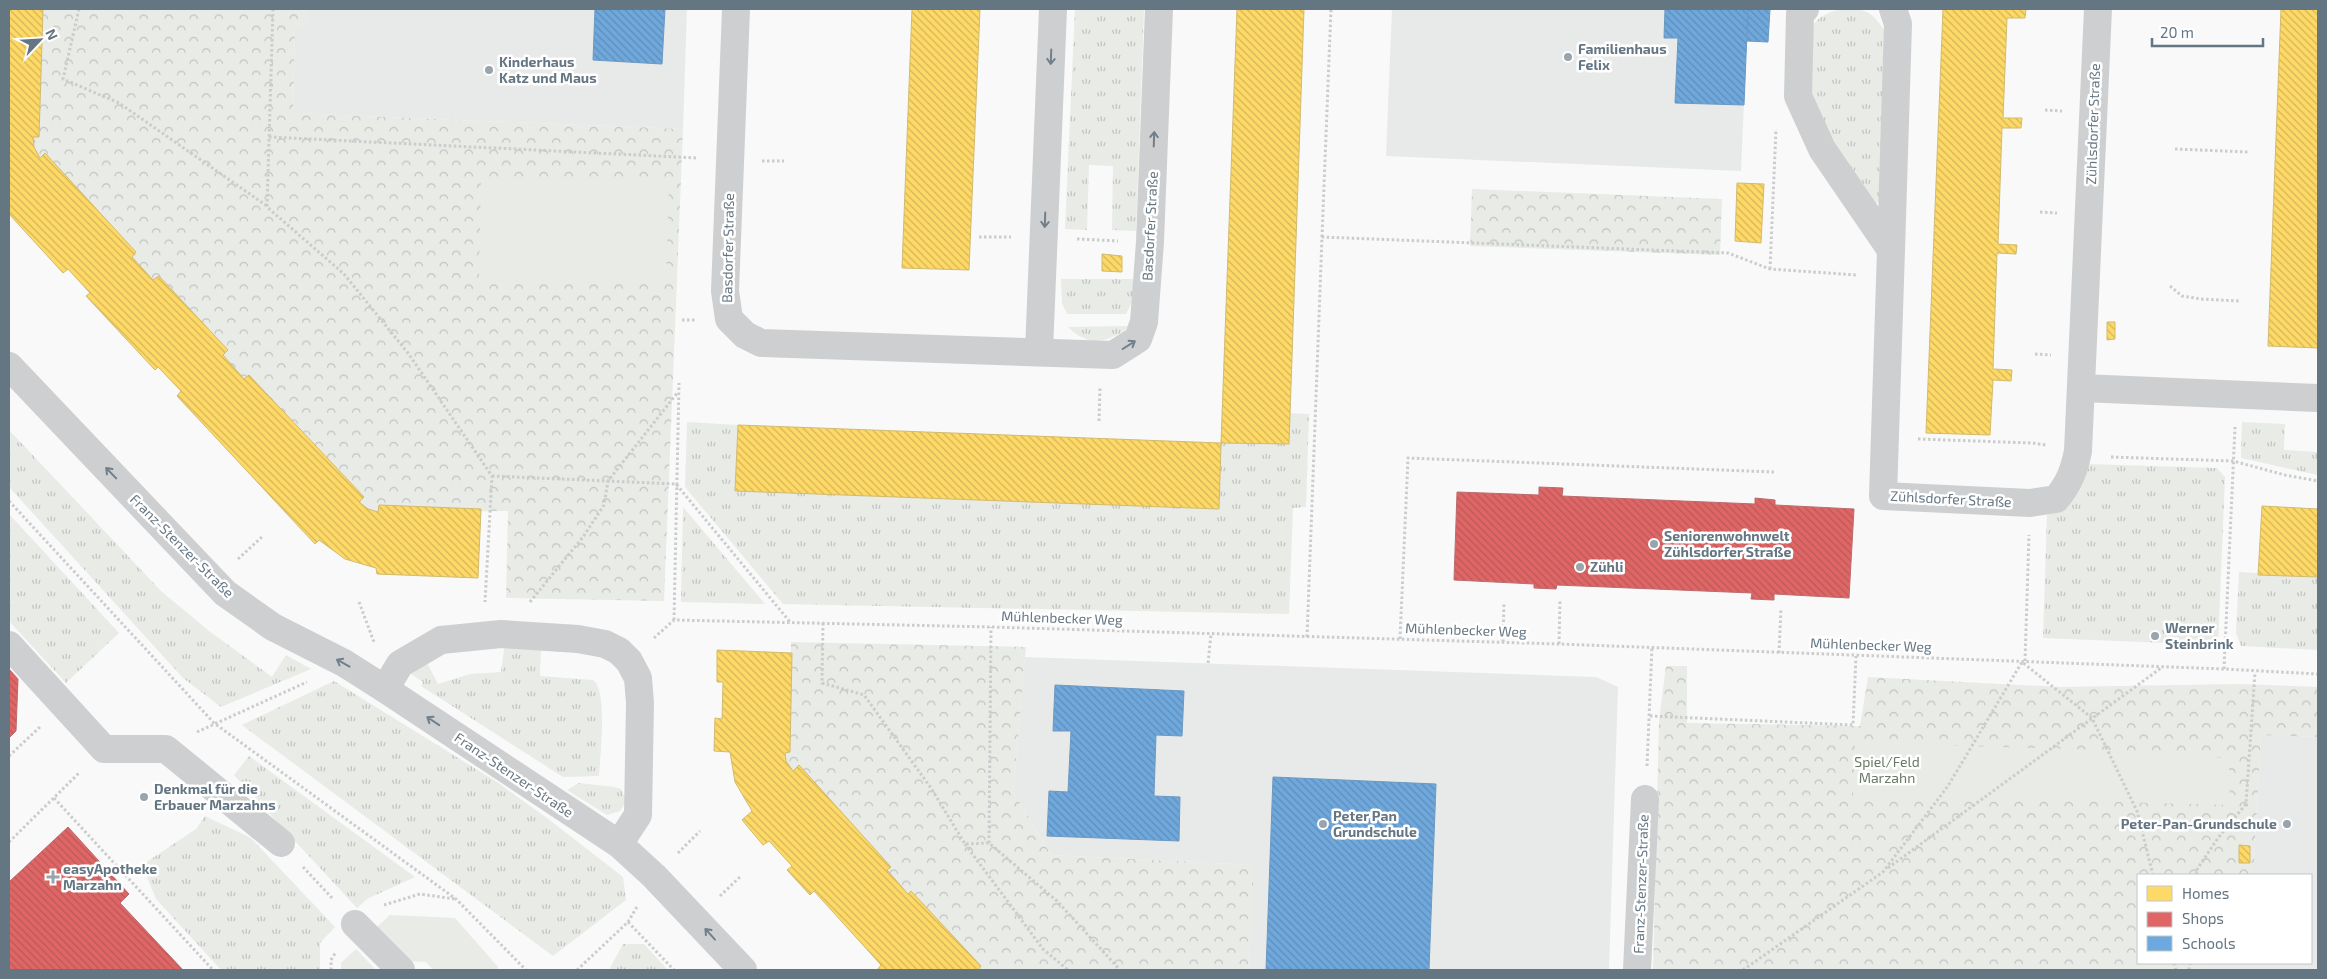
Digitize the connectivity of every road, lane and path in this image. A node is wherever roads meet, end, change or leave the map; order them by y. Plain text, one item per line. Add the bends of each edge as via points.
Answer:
1 (79, 9) edge
2 (273, 9) edge
3 (736, 9) edge
4 (1053, 9) edge
5 (1159, 9) edge
6 (1331, 9) edge
7 (1805, 9) edge
8 (1894, 9) edge
9 (2098, 9) edge
10 (1776, 126) dead end
11 (269, 137) junction
12 (2175, 149) dead end
13 (2248, 152) dead end
14 (688, 157) dead end
15 (267, 207) junction
16 (980, 237) dead end
17 (1322, 237) junction
18 (1044, 238) junction
19 (1150, 242) junction
20 (1892, 263) junction
21 (1770, 269) junction
22 (2170, 286) dead end
23 (2241, 301) dead end
24 (1040, 351) junction
25 (9, 366) edge
26 (679, 384) dead end
27 (2082, 388) junction
28 (678, 392) junction
29 (2318, 398) edge
30 (2234, 422) dead end
31 (1885, 438) junction
32 (2078, 451) junction
33 (2233, 461) junction
34 (1774, 472) dead end
35 (492, 476) junction
36 (608, 481) junction
37 (2318, 481) edge
38 (676, 484) junction
39 (9, 501) edge
40 (2030, 503) junction
41 (1560, 599) dead end
42 (1504, 602) dead end
43 (485, 605) dead end
44 (526, 607) dead end
45 (1782, 608) dead end
46 (674, 620) junction
47 (791, 622) junction
48 (823, 623) junction
49 (991, 626) junction
50 (1211, 634) junction
51 (1307, 637) junction
52 (1400, 639) junction
53 (1503, 642) junction
54 (9, 644) edge
55 (1559, 644) junction
56 (1652, 647) junction
57 (1779, 653) junction
58 (1856, 656) junction
59 (629, 661) junction
60 (2023, 662) junction
61 (1208, 663) dead end
62 (2162, 668) junction
63 (2224, 669) junction
64 (2255, 672) junction
65 (2318, 674) edge
66 (301, 685) dead end
67 (384, 688) junction
68 (64, 705) junction
69 (1650, 716) junction
70 (2092, 718) junction
71 (214, 723) junction
72 (104, 749) junction
73 (9, 756) edge
74 (54, 798) junction
75 (1645, 798) joint
76 (9, 842) edge
77 (281, 842) dead end
78 (989, 843) junction
79 (619, 844) junction
80 (965, 844) junction
81 (307, 871) dead end
82 (1883, 872) junction
83 (2153, 874) edge
84 (2196, 874) edge
85 (654, 876) junction
86 (335, 902) dead end
87 (628, 922) junction
88 (355, 924) dead end
89 (214, 970) edge
90 (401, 970) edge
91 (526, 970) edge
92 (577, 970) edge
93 (674, 970) edge
94 (743, 970) edge
95 (1068, 970) edge
96 (1120, 970) edge
97 (1637, 970) edge
98 (1743, 970) edge

1 - 15 path via 63,79 119,103
2 - 11 path
3 - 24 street, Basdorfer Straße via 726,291 729,319 744,335 761,343
4 -> 18 street
19 -> 5 street, Basdorfer Straße
6 - 17 path
7 - 20 street via 1800,14 1798,96 1822,149
8 - 20 street, Zühlsdorfer Straße via 1898,24
9 - 27 street, Zühlsdorfer Straße
10 - 21 path
11 - 14 path
11 - 15 path
12 - 13 path
15 - 35 path via 344,274 408,353
16 - 18 path
17 - 21 path via 1728,253
17 - 51 path
18 - 19 path
18 - 24 street
24 -> 19 street, Basdorfer Straße via 1113,355 1138,340 1144,322
20 - 21 path
20 - 31 street, Zühlsdorfer Straße
22 - 23 path via 2182,296
67 -> 25 street, Franz-Stenzer-Straße via 344,663 273,627 225,593
26 - 28 path
27 - 29 street
27 - 32 street, Zühlsdorfer Straße
28 - 36 path
28 - 38 path
30 - 33 path
31 - 32 path via 2032,442
31 - 40 street, Zühlsdorfer Straße via 1883,496
32 - 33 path via 2106,457
32 - 40 street, Zühlsdorfer Straße via 2074,472 2056,499
33 - 37 path
33 - 63 path
34 - 52 path via 1408,458
35 - 36 path
35 - 43 path
36 - 38 path
36 - 44 path via 604,505 583,537
38 - 46 path
38 - 47 path
39 - 71 path
40 - 60 path
41 - 55 path
42 - 53 path
45 - 57 path
46 - 47 path, Mühlenbecker Weg
46 - 59 path
47 - 48 path, Mühlenbecker Weg
48 - 49 path, Mühlenbecker Weg
48 - 80 path via 822,683 864,695 931,788
49 - 50 path, Mühlenbecker Weg
49 - 78 path
50 - 51 path, Mühlenbecker Weg
50 - 61 path
51 - 52 path, Mühlenbecker Weg
52 - 53 path, Mühlenbecker Weg
53 - 55 path, Mühlenbecker Weg
54 - 68 street
55 - 56 path, Mühlenbecker Weg
56 - 57 path, Mühlenbecker Weg
56 - 69 path
57 - 58 path, Mühlenbecker Weg
58 - 60 path, Mühlenbecker Weg
58 - 69 path via 1852,725
59 - 67 street via 605,644 578,639 501,634 441,640 400,664
59 - 79 street via 639,686 638,815
60 - 62 path, Mühlenbecker Weg
60 - 70 path
60 - 82 path via 1948,786
62 - 63 path, Mühlenbecker Weg
62 - 70 path
63 - 64 path, Mühlenbecker Weg
64 - 65 path, Mühlenbecker Weg
64 - 84 path via 2246,804 2218,838
66 - 71 path
79 -> 67 street, Franz-Stenzer-Straße
68 - 72 street
68 - 73 path
69 - 75 path
70 - 82 path
70 - 83 path via 2137,811
71 - 91 path via 456,899
72 - 74 path
72 - 77 street via 166,749
74 - 76 path
74 - 89 path
75 - 97 street, Franz-Stenzer-Straße
78 - 80 path
78 - 96 path via 1057,901
79 - 85 street, Franz-Stenzer-Straße
80 - 95 path via 1043,949
81 - 86 path
82 - 98 path
85 - 87 path
94 -> 85 street, Franz-Stenzer-Straße
87 - 92 path
87 - 93 path
88 - 90 street

